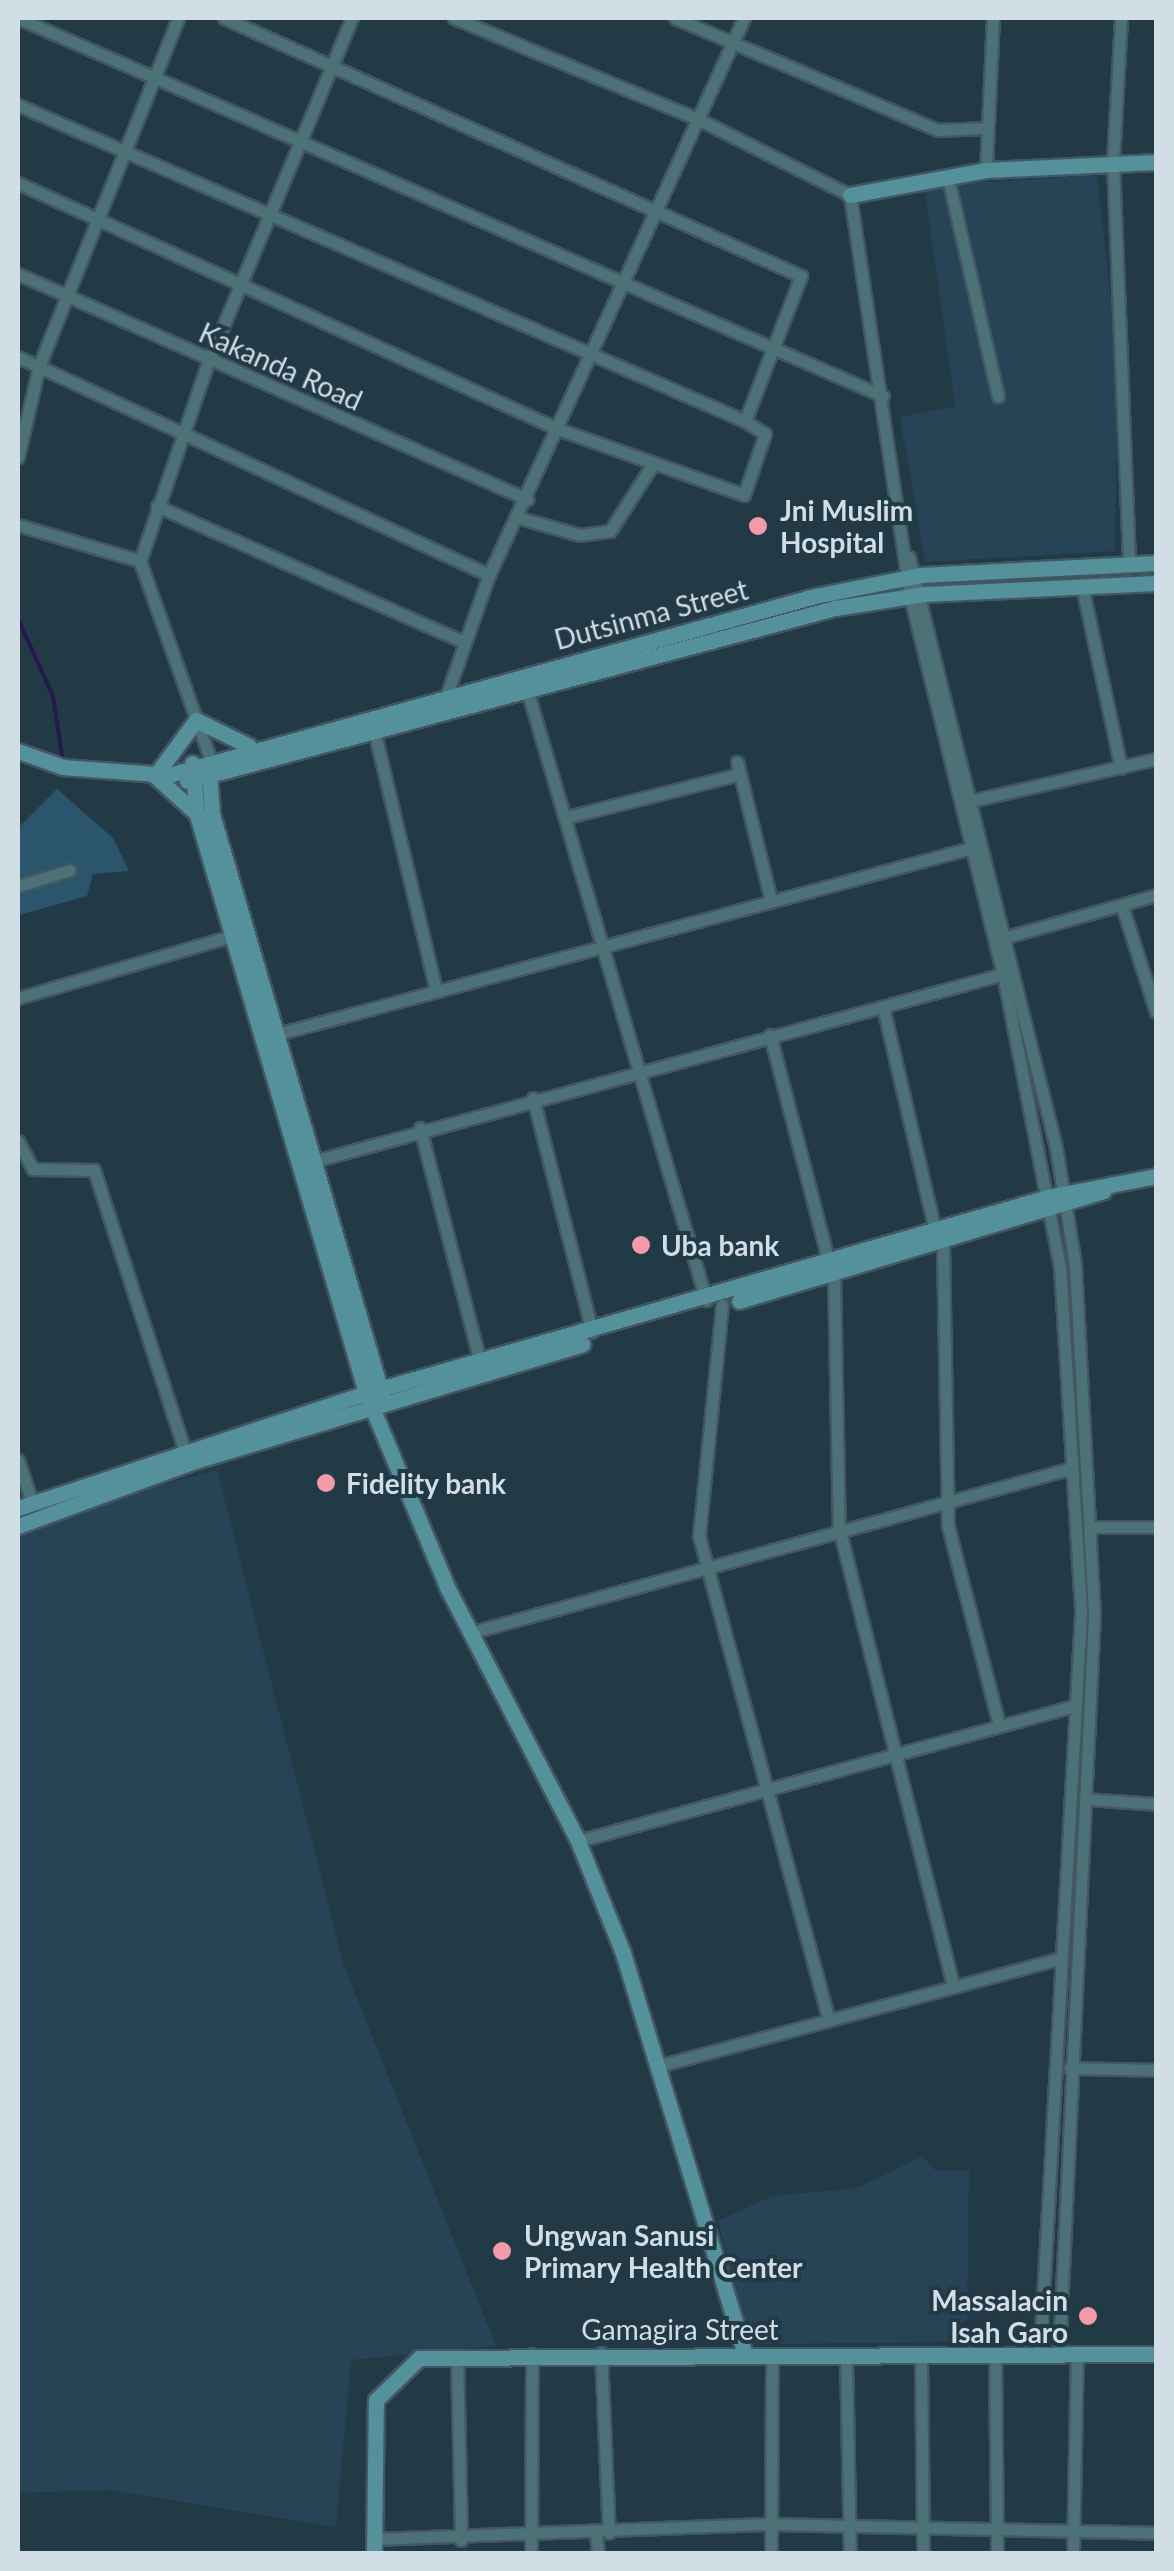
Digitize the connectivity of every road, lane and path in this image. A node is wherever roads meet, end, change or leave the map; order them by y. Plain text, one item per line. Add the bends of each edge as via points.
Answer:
1 (18, 18) edge
2 (178, 18) edge
3 (224, 18) edge
4 (352, 18) edge
5 (454, 18) edge
6 (675, 18) edge
7 (744, 18) edge
8 (994, 18) edge
9 (1121, 18) edge
10 (732, 43) junction
11 (331, 64) junction
12 (155, 80) junction
13 (18, 106) edge
14 (698, 118) junction
15 (987, 128) junction
16 (297, 145) junction
17 (122, 152) junction
18 (1113, 162) junction
19 (1156, 162) edge
20 (986, 170) junction
21 (948, 178) junction
22 (18, 184) edge
23 (850, 195) junction
24 (657, 208) junction
25 (96, 216) junction
26 (268, 217) junction
27 (18, 274) edge
28 (622, 285) junction
29 (239, 286) junction
30 (66, 296) junction
31 (592, 349) junction
32 (777, 350) junction
33 (18, 357) edge
34 (208, 362) junction
35 (39, 366) junction
36 (883, 396) junction
37 (998, 396) dead end
38 (746, 421) junction
39 (558, 428) junction
40 (181, 432) junction
41 (18, 456) edge
42 (651, 467) junction
43 (526, 499) junction
44 (157, 506) junction
45 (520, 518) junction
46 (18, 525) edge
47 (140, 561) junction
48 (1156, 563) edge
49 (1129, 564) junction
50 (489, 574) junction
51 (913, 576) junction
52 (1156, 583) edge
53 (1082, 586) junction
54 (917, 595) junction
55 (462, 642) junction
56 (526, 686) junction
57 (447, 694) junction
58 (196, 720) junction
59 (374, 730) junction
60 (199, 741) junction
61 (249, 746) junction
62 (18, 751) edge
63 (210, 758) junction
64 (1156, 759) edge
65 (192, 762) junction
66 (1122, 768) junction
67 (233, 771) junction
68 (162, 775) junction
69 (209, 778) junction
70 (192, 784) junction
71 (967, 802) junction
72 (205, 815) junction
73 (567, 817) junction
74 (971, 848) junction
75 (70, 870) dead end
76 (18, 886) edge
77 (1156, 895) edge
78 (771, 900) junction
79 (1122, 906) junction
80 (231, 936) junction
81 (1006, 938) junction
82 (604, 942) junction
83 (1003, 974) junction
84 (434, 986) junction
85 (18, 998) edge
86 (883, 1007) junction
87 (1156, 1012) edge
88 (281, 1033) junction
89 (770, 1035) junction
90 (641, 1067) junction
91 (533, 1098) junction
92 (420, 1128) junction
93 (18, 1141) edge
94 (318, 1160) junction
95 (1156, 1176) edge
96 (1057, 1203) junction
97 (939, 1239) junction
98 (832, 1269) junction
99 (706, 1300) junction
100 (722, 1306) junction
101 (592, 1332) junction
102 (480, 1361) junction
103 (376, 1398) junction
104 (184, 1448) junction
105 (18, 1460) edge
106 (1072, 1468) junction
107 (953, 1498) junction
108 (25, 1505) edge
109 (18, 1526) edge
110 (1092, 1527) junction
111 (839, 1528) junction
112 (1156, 1528) edge
113 (706, 1563) junction
114 (469, 1633) junction
115 (1074, 1706) junction
116 (998, 1721) junction
117 (888, 1753) junction
118 (764, 1789) junction
119 (1085, 1798) junction
120 (1156, 1804) edge
121 (578, 1841) junction
122 (1065, 1867) junction
123 (1080, 1868) junction
124 (1060, 1958) junction
125 (954, 1984) junction
126 (828, 2019) junction
127 (662, 2065) junction
128 (1070, 2068) junction
129 (1156, 2070) edge
130 (744, 2352) junction
131 (601, 2353) junction
132 (1040, 2353) junction
133 (1059, 2353) junction
134 (1077, 2353) junction
135 (532, 2354) junction
136 (772, 2354) junction
137 (846, 2354) junction
138 (921, 2354) junction
139 (995, 2354) junction
140 (1156, 2354) edge
141 (457, 2358) junction
142 (772, 2524) junction
143 (850, 2526) junction
144 (997, 2526) junction
145 (924, 2528) junction
146 (1073, 2531) junction
147 (1156, 2532) edge
148 (602, 2533) junction
149 (530, 2538) junction
150 (461, 2540) junction
151 (374, 2546) edge
152 (531, 2554) edge
153 (598, 2554) edge
154 (771, 2554) edge
155 (850, 2554) edge
156 (923, 2554) edge
157 (997, 2554) edge
158 (1073, 2554) edge

1 - 12 street
2 - 12 street
3 - 11 street
4 - 11 street
5 - 14 street
6 - 10 street
7 - 10 street
8 - 15 street
9 - 18 street
10 - 14 street
10 - 15 street via 938,130
11 - 16 street
11 - 24 street
12 - 16 street
12 - 17 street
13 - 17 street
14 - 23 street
14 - 24 street
15 - 20 street
16 - 26 street
16 - 28 street
17 - 25 street
17 - 26 street
18 - 19 street
18 - 20 street
18 - 49 street
20 - 21 street
21 - 23 street
21 - 37 street
22 - 25 street
23 - 36 street
24 - 28 street
24 - 32 street via 801,276
25 - 29 street
25 - 30 street
26 - 29 street
26 - 31 street
27 - 30 street, Kakanda Road
28 - 31 street
28 - 32 street
29 - 34 street
29 - 39 street
30 - 34 street, Kakanda Road
30 - 35 street
31 - 38 street
31 - 39 street
32 - 36 street
32 - 38 street
33 - 35 street
34 - 40 street
34 - 43 street, Kakanda Road
35 - 40 street
35 - 41 street
36 - 51 street
38 - 42 street via 765,434 744,495
39 - 42 street
39 - 43 street
40 - 44 street
40 - 50 street
42 - 45 street via 610,531 580,536
43 - 45 street
44 - 47 street
44 - 55 street
45 - 50 street
46 - 47 street
47 - 58 street
48 - 49 street, Dutsinma Street
49 - 51 street, Dutsinma Street
50 - 55 street
51 - 54 street
51 - 57 street, Dutsinma Street
52 - 53 street, Dutsinma Street
53 - 54 street, Dutsinma Street
53 - 66 street
54 - 56 street, Dutsinma Street
54 - 71 street
55 - 57 street
56 - 59 street, Dutsinma Street
56 - 73 street
57 - 61 street, Dutsinma Street
58 - 60 street
58 - 61 street
58 - 68 street
59 - 67 street, Dutsinma Street
59 - 84 street
60 - 63 street
60 - 65 street
61 - 63 street, Dutsinma Street
62 - 68 street via 63,767
63 - 65 street, Dutsinma Street
63 - 69 street
64 - 66 street
65 - 68 street, Dutsinma Street
65 - 70 street
66 - 71 street
67 - 69 street, Dutsinma Street
67 - 72 street
68 - 70 street
68 - 72 street
69 - 70 street, Dutsinma Street
69 - 72 street
70 - 72 street
71 - 74 street
71 - 81 street
72 - 80 street
72 - 88 street
73 - 78 street via 739,768
73 - 82 street
74 - 78 street
74 - 83 street
75 - 76 street
77 - 79 street
78 - 82 street
79 - 81 street
79 - 87 street
80 - 85 street
80 - 103 street
81 - 96 street
82 - 84 street
82 - 90 street
83 - 86 street
83 - 96 street
84 - 88 street
86 - 89 street
86 - 97 street
88 - 94 street
89 - 90 street
89 - 98 street
90 - 91 street
90 - 99 street
91 - 92 street
91 - 101 street
92 - 94 street
92 - 102 street
93 - 104 street via 33,1170 94,1170
94 - 103 street
95 - 96 street
96 - 97 street
96 - 106 street
96 - 110 street
97 - 98 street
97 - 107 street
98 - 99 street
98 - 100 street
98 - 111 street
99 - 101 street
100 - 103 street
100 - 113 street via 701,1499
101 - 102 street
102 - 103 street
103 - 104 street
103 - 109 street
103 - 114 street
104 - 108 street
105 - 108 street
106 - 107 street
106 - 115 street via 1081,1614
107 - 111 street
107 - 116 street via 948,1526
110 - 112 street
110 - 119 street
111 - 113 street
111 - 117 street
113 - 114 street
113 - 118 street
114 - 121 street
115 - 116 street
115 - 122 street
116 - 117 street
117 - 118 street
117 - 125 street
118 - 121 street
118 - 126 street
119 - 120 street
119 - 123 street
121 - 127 street
122 - 123 street
122 - 124 street
123 - 128 street
124 - 125 street
124 - 132 street
125 - 126 street
126 - 127 street
127 - 130 street
128 - 129 street
128 - 133 street
130 - 131 street, Gamagira Street
130 - 136 street, Gamagira Street
131 - 135 street, Gamagira Street
131 - 148 street
132 - 133 street, Gamagira Street
132 - 139 street, Gamagira Street
133 - 134 street, Gamagira Street
134 - 140 street, Gamagira Street
134 - 146 street
135 - 141 street, Gamagira Street
135 - 149 street
136 - 137 street, Gamagira Street
136 - 142 street
137 - 138 street, Gamagira Street
137 - 143 street
138 - 139 street, Gamagira Street
138 - 145 street
139 - 144 street
141 - 150 street
141 - 151 street, Gamagira Street via 420,2358 376,2400
142 - 143 street
142 - 148 street
142 - 154 street
143 - 145 street
143 - 155 street
144 - 145 street
144 - 146 street
144 - 157 street
145 - 156 street
146 - 147 street
146 - 158 street
148 - 149 street
148 - 153 street
149 - 150 street
149 - 152 street
150 - 151 street

